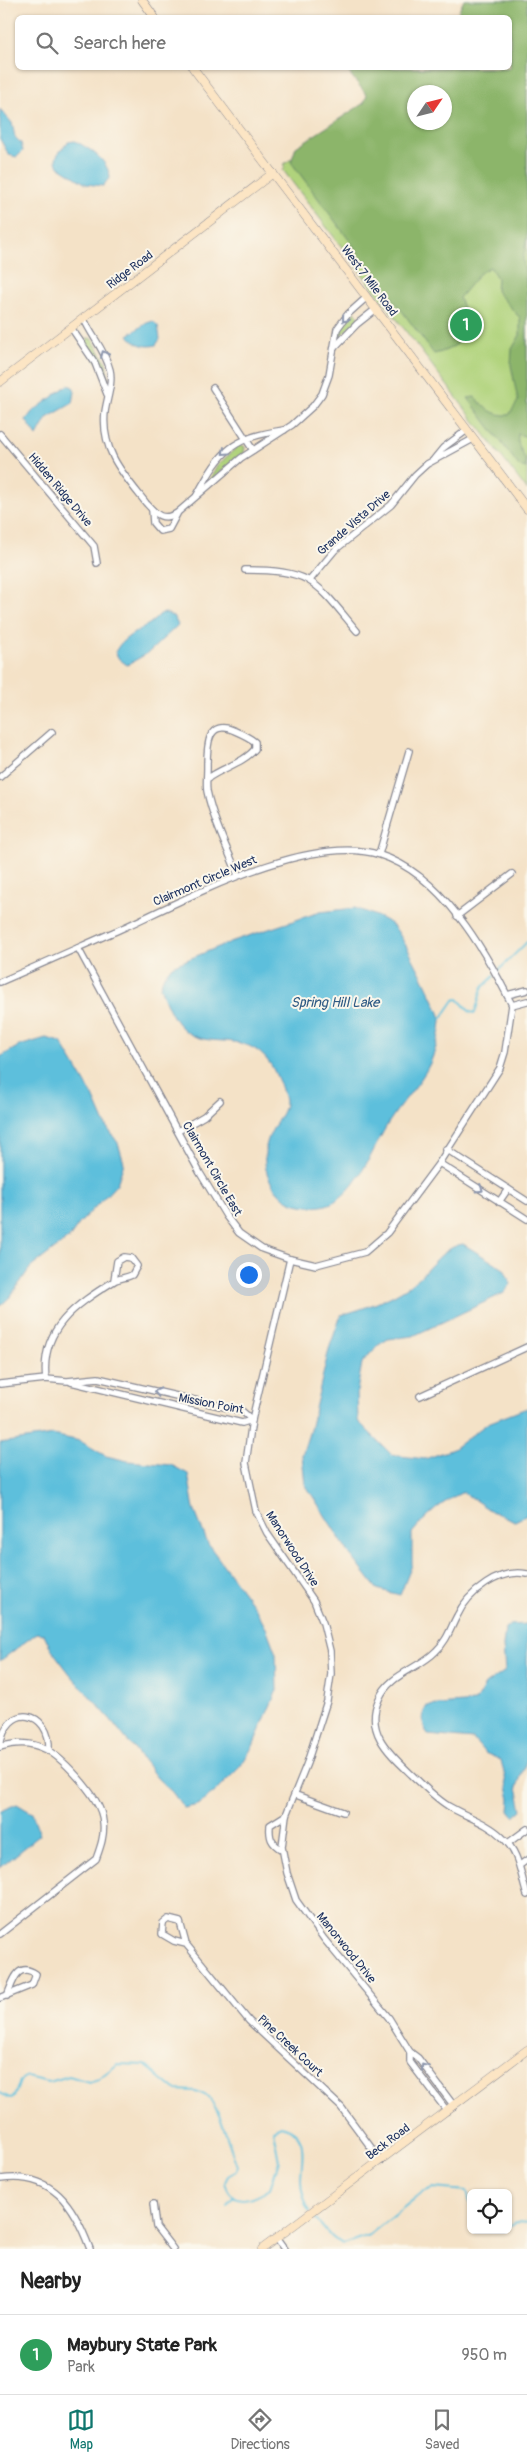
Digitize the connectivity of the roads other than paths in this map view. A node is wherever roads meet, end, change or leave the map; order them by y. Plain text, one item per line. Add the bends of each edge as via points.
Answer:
1 (142, 0) edge
2 (153, 15) edge
3 (195, 70) edge
4 (273, 173) junction
5 (367, 297) junction
6 (376, 310) junction
7 (84, 319) junction
8 (72, 329) junction
9 (334, 348) junction
10 (0, 382) edge
11 (213, 388) dead end
12 (107, 394) junction
13 (286, 429) junction
14 (467, 430) junction
15 (0, 434) edge
16 (473, 438) junction
17 (245, 439) junction
18 (252, 450) junction
19 (433, 460) junction
20 (196, 497) junction
21 (527, 509) edge
22 (152, 510) junction
23 (177, 513) junction
24 (97, 563) dead end
25 (245, 570) dead end
26 (310, 580) junction
27 (357, 631) dead end
28 (52, 732) dead end
29 (409, 751) dead end
30 (0, 777) edge
31 (206, 779) junction
32 (379, 854) junction
33 (512, 874) dead end
34 (238, 875) junction
35 (457, 916) junction
36 (78, 948) junction
37 (0, 982) edge
38 (527, 990) edge
39 (507, 995) junction
40 (527, 1001) edge
41 (512, 1005) junction
42 (220, 1101) dead end
43 (178, 1131) junction
44 (446, 1149) junction
45 (438, 1163) junction
46 (508, 1189) junction
47 (527, 1201) edge
48 (499, 1202) junction
49 (527, 1219) edge
50 (290, 1259) junction
51 (114, 1280) junction
52 (527, 1347) edge
53 (46, 1379) junction
54 (67, 1380) junction
55 (0, 1384) edge
56 (420, 1396) dead end
57 (252, 1420) junction
58 (527, 1574) edge
59 (0, 1747) edge
60 (49, 1750) junction
61 (296, 1795) junction
62 (343, 1812) dead end
63 (286, 1815) junction
64 (527, 1829) edge
65 (508, 1843) junction
66 (282, 1850) junction
67 (527, 1860) edge
68 (520, 1865) junction
69 (527, 1895) edge
70 (0, 1934) edge
71 (186, 1944) junction
72 (7, 1996) junction
73 (0, 1998) edge
74 (527, 2050) edge
75 (450, 2109) junction
76 (381, 2161) junction
77 (0, 2179) edge
78 (153, 2204) dead end
79 (276, 2238) junction
80 (90, 2249) edge
81 (173, 2249) edge
82 (262, 2249) edge
83 (284, 2249) edge

1 - 2 street
3 - 4 street, West 7 Mile Road
4 - 5 street, West 7 Mile Road
4 - 7 street, Ridge Road
5 - 6 street, West 7 Mile Road
5 -> 9 street via 337,329
6 - 9 street
6 - 14 street, West 7 Mile Road
7 - 8 street, Ridge Road
12 -> 7 street via 111,380 107,358
8 - 10 street, Ridge Road
8 - 12 street via 95,364
9 - 13 street via 322,394
11 - 17 street
12 - 22 street via 104,432 109,452 118,469
13 - 17 street
13 - 18 street
14 - 16 street, West 7 Mile Road
14 - 19 street, Grande Vista Drive
15 - 24 street, Hidden Ridge Drive via 94,546
16 - 19 street, Grande Vista Drive
16 - 21 street, West 7 Mile Road
17 - 18 street
17 -> 20 street via 220,457
18 - 20 street
19 - 26 street, Grande Vista Drive via 415,475 387,509 335,550
20 - 23 street
22 - 23 street via 165,518
22 - 23 street via 153,523 160,531 169,529
25 - 26 street via 283,570
26 - 27 street via 323,590
28 - 30 street
29 - 32 street
31 - 31 street via 207,748 214,730 226,727 255,742 255,749 250,755
31 - 34 street via 212,812
32 - 34 street, Clairmont Circle West via 334,852 281,862
32 - 35 street, Clairmont Circle West via 422,877
33 - 35 street
34 - 36 street, Clairmont Circle West
35 - 39 street, Clairmont Circle West via 487,958
36 - 37 street, Clairmont Circle West
36 - 43 street, Clairmont Circle East
38 - 39 street
39 - 41 street, Clairmont Circle West
40 - 41 street
41 - 44 street, Clairmont Circle East via 506,1052 500,1068
42 - 43 street via 204,1116
43 - 50 street, Clairmont Circle East via 210,1190 239,1232 262,1249
44 - 45 street, Clairmont Circle East
44 - 46 street
45 -> 48 street
45 - 50 street, Clairmont Circle East via 387,1233 365,1252 316,1265
46 - 47 street
46 - 48 street
48 - 49 street
50 - 57 street, Manorwood Drive
51 - 51 street via 134,1273 136,1264 132,1258 124,1257 117,1261
51 - 53 street via 65,1315 51,1338 44,1365
52 - 56 street
53 - 54 street, Mission Point
53 - 55 street, Mission Point
54 - 57 street, Mission Point via 242,1423
57 -> 54 street, Mission Point via 242,1411 98,1378
57 - 61 street, Manorwood Drive via 246,1463 256,1511 314,1601 330,1651 328,1701
58 - 65 street via 502,1575 472,1596 459,1612 442,1646 386,1687 374,1716 382,1745 429,1791 451,1808 495,1831
59 - 60 street via 25,1744
59 - 60 street via 5,1728 21,1716 41,1723 50,1741
60 - 70 street via 62,1759 99,1806 103,1821 101,1845 96,1860 89,1867
61 - 62 street
61 - 63 street, Manorwood Drive
63 - 66 street, Manorwood Drive
63 - 66 street, Manorwood Drive via 270,1825 269,1836
64 - 65 street
65 - 68 street
66 - 75 street, Manorwood Drive via 296,1900 389,2018 410,2052 410,2062
67 - 68 street
68 - 69 street
71 - 71 street, Pine Creek Court via 165,1937 162,1928 168,1919 180,1922
71 - 76 street, Pine Creek Court via 249,2021 341,2107
72 - 72 street via 32,1985 36,1974 23,1969 17,1974
72 - 73 street
74 - 75 street, Beck Road
75 - 76 street, Beck Road
76 - 79 street, Beck Road
77 - 80 street via 27,2179 57,2193 75,2214
78 - 81 street via 156,2227
79 - 82 street, Beck Road
79 - 83 street

